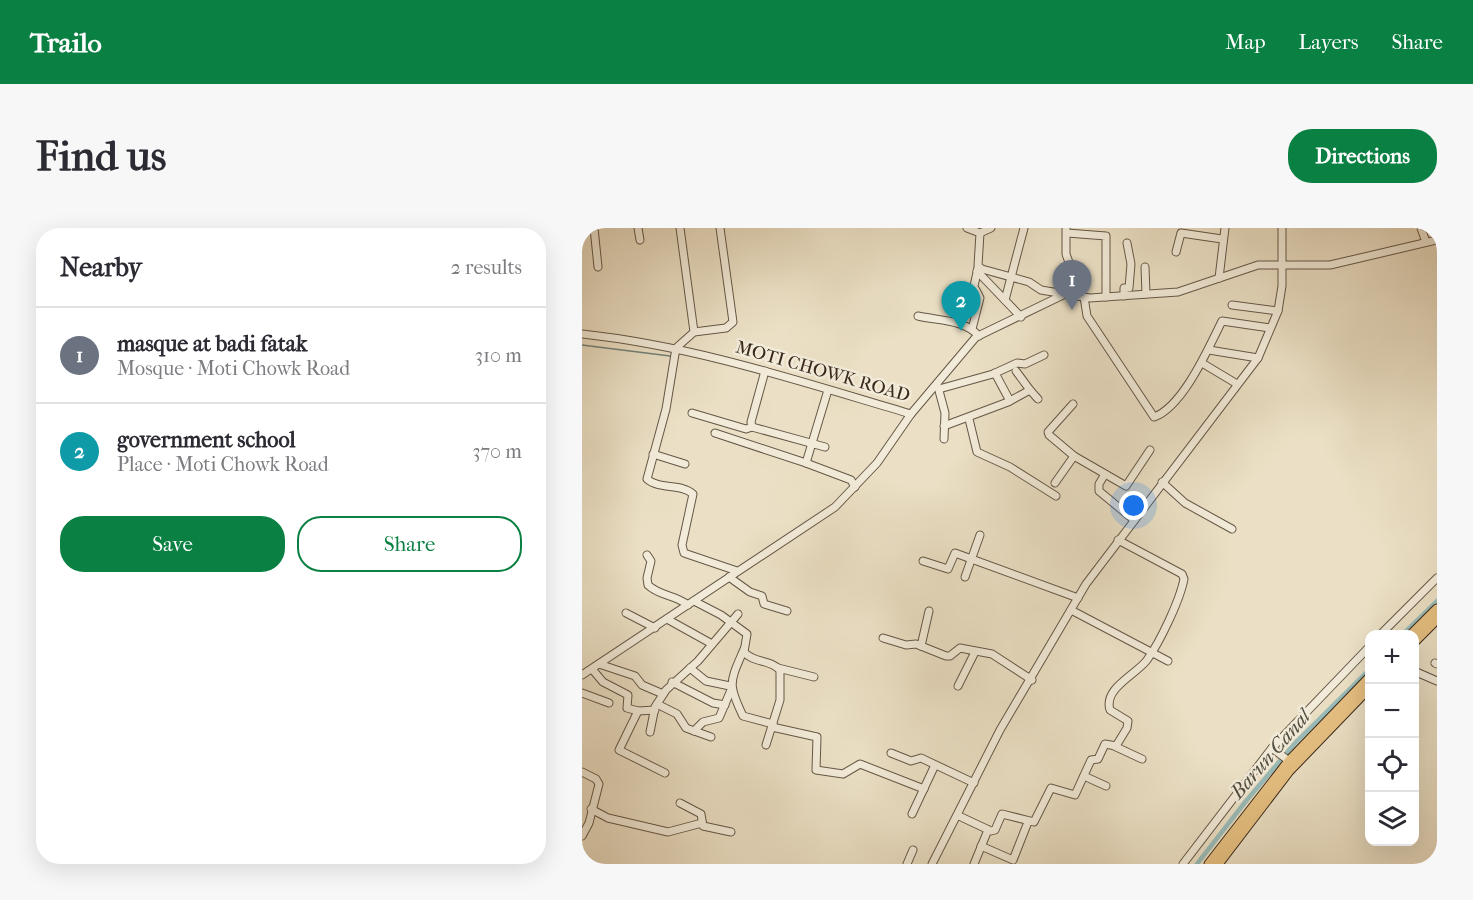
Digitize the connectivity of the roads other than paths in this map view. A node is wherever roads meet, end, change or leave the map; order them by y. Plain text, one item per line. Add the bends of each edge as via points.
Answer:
1 (594, 228) edge
2 (638, 228) edge
3 (680, 228) edge
4 (720, 228) edge
5 (967, 228) edge
6 (991, 228) edge
7 (1024, 228) edge
8 (1225, 228) edge
9 (1282, 228) edge
10 (1421, 228) edge
11 (1067, 231) edge
12 (980, 233) junction
13 (640, 240) dead end
14 (1222, 240) junction
15 (1437, 240) edge
16 (1426, 242) junction
17 (1127, 243) dead end
18 (1176, 252) dead end
19 (1281, 264) junction
20 (598, 267) dead end
21 (1145, 267) dead end
22 (978, 269) junction
23 (1012, 277) junction
24 (1219, 278) junction
25 (1065, 294) junction
26 (1076, 294) junction
27 (1146, 294) junction
28 (1124, 296) junction
29 (1084, 297) junction
30 (1106, 297) junction
31 (1005, 300) junction
32 (1232, 305) dead end
33 (1278, 310) junction
34 (918, 316) dead end
35 (1021, 317) junction
36 (1270, 328) junction
37 (972, 329) junction
38 (694, 332) junction
39 (582, 334) edge
40 (979, 336) junction
41 (676, 348) junction
42 (1209, 350) junction
43 (1044, 355) dead end
44 (1258, 358) junction
45 (1202, 363) junction
46 (765, 371) junction
47 (1016, 371) dead end
48 (995, 373) junction
49 (1237, 384) junction
50 (938, 387) junction
51 (828, 390) junction
52 (1030, 390) junction
53 (1038, 399) dead end
54 (1010, 401) junction
55 (1073, 404) dead end
56 (692, 413) dead end
57 (911, 414) junction
58 (969, 419) junction
59 (752, 426) junction
60 (944, 426) junction
61 (715, 434) dead end
62 (944, 439) dead end
63 (812, 443) junction
64 (825, 447) dead end
65 (1150, 450) dead end
66 (653, 454) junction
67 (1074, 456) junction
68 (806, 463) junction
69 (685, 464) dead end
70 (1105, 474) junction
71 (1162, 482) junction
72 (1054, 483) dead end
73 (855, 487) junction
74 (1056, 496) dead end
75 (1134, 520) junction
76 (1232, 529) dead end
77 (970, 535) dead end
78 (1118, 540) junction
79 (647, 555) dead end
80 (972, 559) junction
81 (923, 561) dead end
82 (737, 571) junction
83 (729, 577) junction
84 (965, 577) dead end
85 (1437, 578) edge
86 (1078, 598) junction
87 (691, 603) junction
88 (1437, 609) edge
89 (929, 610) dead end
90 (1071, 610) junction
91 (787, 611) dead end
92 (626, 613) dead end
93 (738, 614) dead end
94 (667, 619) junction
95 (1437, 620) edge
96 (730, 622) junction
97 (654, 627) junction
98 (1386, 630) edge
99 (1416, 630) edge
100 (1419, 637) edge
101 (883, 638) dead end
102 (712, 644) junction
103 (921, 646) junction
104 (744, 649) junction
105 (1365, 651) edge
106 (975, 652) junction
107 (1152, 652) junction
108 (1168, 661) dead end
109 (599, 664) junction
110 (690, 668) junction
111 (778, 668) junction
112 (592, 669) junction
113 (1419, 673) edge
114 (582, 675) edge
115 (814, 677) dead end
116 (1032, 680) junction
117 (1437, 681) edge
118 (672, 682) junction
119 (1365, 682) edge
120 (958, 686) dead end
121 (731, 688) junction
122 (1365, 692) edge
123 (582, 693) edge
124 (663, 694) junction
125 (609, 703) dead end
126 (725, 705) junction
127 (656, 707) junction
128 (638, 711) junction
129 (772, 726) junction
130 (694, 731) junction
131 (650, 732) dead end
132 (711, 737) dead end
133 (766, 745) dead end
134 (1114, 746) junction
135 (1274, 749) junction
136 (891, 753) dead end
137 (1142, 759) dead end
138 (1287, 760) junction
139 (935, 765) junction
140 (582, 772) edge
141 (664, 773) dead end
142 (1084, 776) junction
143 (974, 783) junction
144 (1106, 786) dead end
145 (924, 789) junction
146 (680, 803) dead end
147 (591, 809) junction
148 (912, 814) dead end
149 (958, 816) junction
150 (586, 821) edge
151 (1028, 822) junction
152 (702, 823) junction
153 (988, 830) junction
154 (731, 832) dead end
155 (582, 836) edge
156 (981, 846) junction
157 (913, 850) dead end
158 (907, 864) edge
159 (932, 864) edge
160 (975, 864) edge
161 (1183, 864) edge
162 (1209, 864) edge
163 (1218, 864) edge

1 - 20 street
2 - 13 street
3 - 38 street
4 - 38 street via 733,322 726,328
5 - 12 street
6 - 12 street
7 - 23 street
8 - 14 street
9 - 19 street
10 - 16 street
11 - 26 street via 1066,254 1076,279
11 - 30 street via 1106,236
12 - 22 street
14 - 18 street via 1181,233
14 - 24 street
15 - 16 street, MOTI CHOWK ROAD
16 - 19 street, MOTI CHOWK ROAD via 1330,265
17 - 28 street via 1131,264 1129,288 1124,288
19 - 24 street, MOTI CHOWK ROAD via 1258,265
19 - 33 street
21 - 27 street
22 - 23 street
22 - 31 street
22 - 37 street via 975,288 980,298
23 - 25 street via 1041,290
23 - 31 street
24 - 27 street, MOTI CHOWK ROAD via 1178,292
25 - 26 street, MOTI CHOWK ROAD
25 - 35 street, MOTI CHOWK ROAD
26 - 29 street, MOTI CHOWK ROAD
27 - 28 street, MOTI CHOWK ROAD
28 - 30 street, MOTI CHOWK ROAD
29 - 30 street, MOTI CHOWK ROAD
29 - 45 street via 1087,316 1154,417 1179,396
31 - 35 street
32 - 33 street
33 - 36 street
34 - 37 street via 949,320
35 - 40 street, MOTI CHOWK ROAD
36 - 42 street via 1222,321
36 - 44 street
37 - 40 street
38 - 41 street
39 - 41 street, MOTI CHOWK ROAD
40 - 50 street, MOTI CHOWK ROAD
41 - 46 street, MOTI CHOWK ROAD
41 - 66 street via 666,410
42 - 44 street
42 - 45 street
43 - 48 street
44 - 49 street
45 - 49 street
46 - 51 street, MOTI CHOWK ROAD
46 - 59 street
47 - 52 street
48 - 50 street
48 - 54 street
49 - 71 street
50 - 57 street, MOTI CHOWK ROAD
50 - 60 street
51 - 57 street, MOTI CHOWK ROAD
51 - 63 street
52 - 53 street
52 - 54 street
54 - 58 street
55 - 67 street via 1048,432
56 - 59 street via 746,429
57 - 73 street
58 - 60 street
58 - 74 street via 977,452
59 - 63 street
60 - 62 street
61 - 68 street
63 - 64 street
63 - 68 street
65 - 70 street via 1126,486
66 - 69 street
66 - 82 street via 649,482 693,494 682,545 684,553
67 - 70 street
67 - 72 street
68 - 73 street via 851,480
70 - 75 street via 1099,491
71 - 75 street
71 - 76 street via 1185,503
73 - 82 street via 835,507
75 - 78 street
77 - 80 street via 979,537
78 - 86 street
78 - 107 street via 1183,575 1179,594
79 - 87 street via 651,561 648,585
80 - 81 street via 955,552 946,569
80 - 84 street
80 - 86 street
82 - 83 street
83 - 87 street
83 - 91 street via 762,596 764,604
85 - 98 street
86 - 90 street
87 - 94 street
87 - 96 street
88 - 99 highway
89 - 103 street
90 - 107 street
90 - 116 street
92 - 97 street
93 - 96 street
94 - 97 street
94 - 102 street
95 - 100 highway
96 - 102 street
96 - 104 street via 747,634
97 - 109 street
101 - 103 street
102 - 110 street
103 - 106 street via 946,656 960,648
104 - 111 street via 748,656
104 - 121 street
105 - 135 street
106 - 116 street via 992,654
106 - 120 street
107 - 108 street
107 - 134 street via 1123,680 1109,702 1110,710 1129,723
109 - 112 street
109 - 124 street via 636,676 642,685
110 - 118 street
110 - 121 street via 706,681
111 - 115 street
111 - 129 street via 780,696
112 - 114 street
112 - 128 street via 603,682 627,693 627,708
113 - 117 street
116 - 143 street via 1000,730
118 - 124 street
118 - 126 street
119 - 138 highway
121 - 126 street
121 - 129 street via 743,716
122 - 163 highway via 1289,771
123 - 125 street
124 - 127 street
126 - 130 street via 719,718 703,722
127 - 128 street
127 - 130 street via 673,711 686,728
127 - 131 street
128 - 141 street via 619,750
129 - 133 street
129 - 145 street via 817,737 816,770 843,774 860,764
130 - 132 street
134 - 137 street
134 - 142 street via 1105,744 1098,759 1089,762
135 - 138 street
135 - 161 street
136 - 139 street via 909,761 921,758
138 - 162 highway
139 - 143 street
139 - 145 street
140 - 147 street via 598,782
142 - 144 street
142 - 151 street via 1075,795 1051,788 1034,822
143 - 149 street
145 - 148 street
146 - 152 street via 701,814
147 - 150 street
147 - 152 street via 608,818 668,832
149 - 153 street
149 - 159 street
150 - 155 street
151 - 153 street via 1002,814 995,830
151 - 156 street via 1013,860
152 - 154 street
153 - 156 street
156 - 160 street
157 - 158 street

